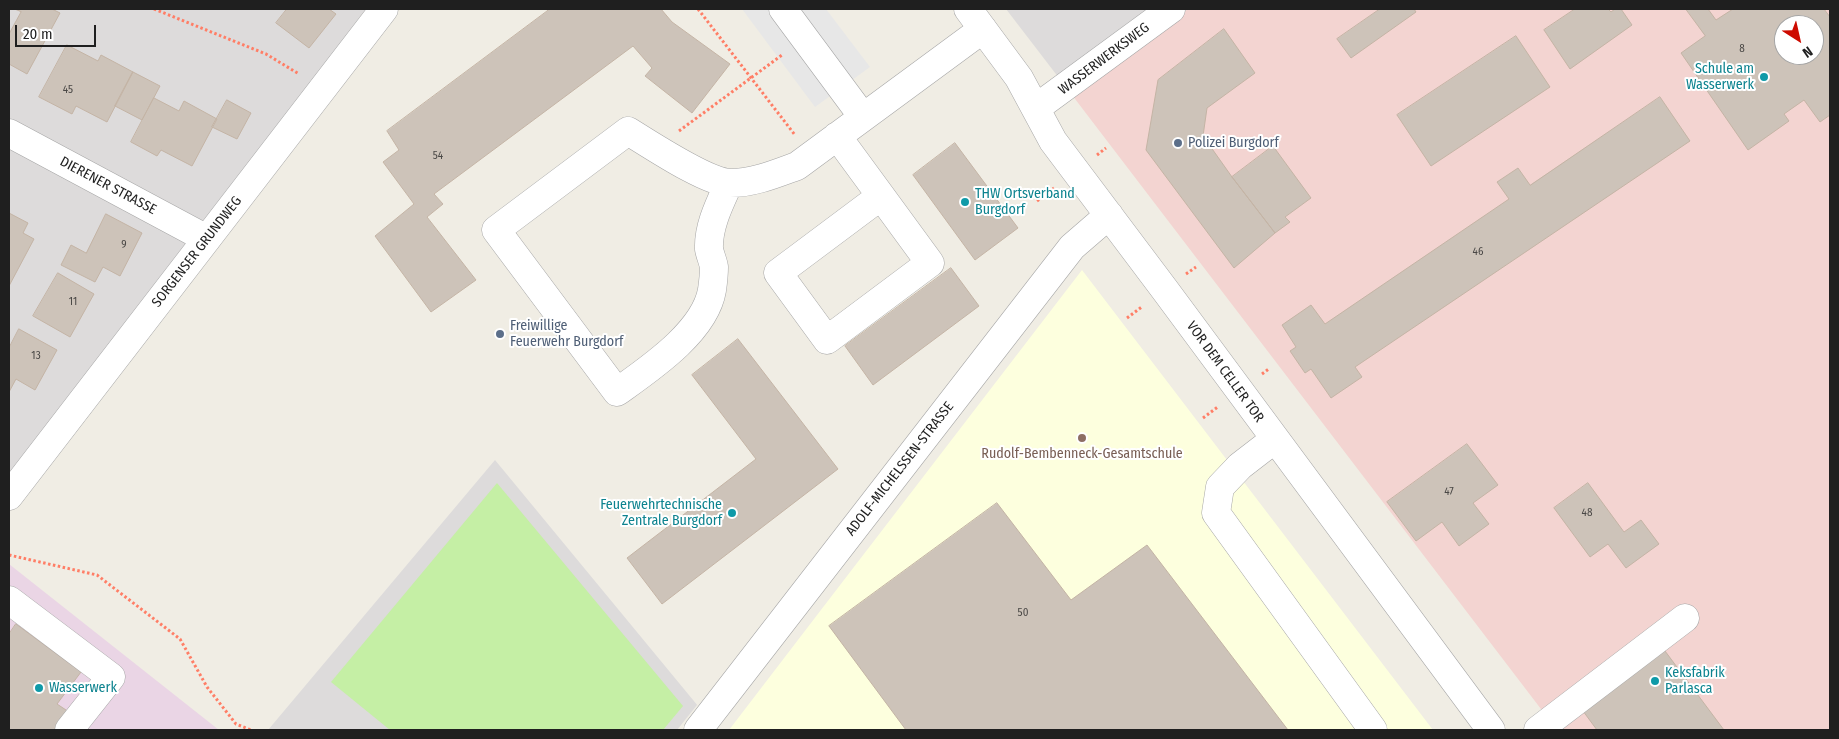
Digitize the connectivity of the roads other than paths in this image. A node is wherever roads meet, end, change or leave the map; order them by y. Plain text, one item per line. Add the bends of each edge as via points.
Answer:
1 (384, 9) edge
2 (783, 9) edge
3 (1171, 9) edge
4 (975, 19) edge
5 (1036, 108) junction
6 (863, 117) junction
7 (9, 133) edge
8 (837, 136) junction
9 (729, 183) junction
10 (881, 196) junction
11 (1109, 216) junction
12 (207, 240) junction
13 (1275, 439) junction
14 (9, 496) edge
15 (9, 600) edge
16 (1685, 618) dead end
17 (69, 730) edge
18 (698, 730) edge
19 (1373, 730) edge
20 (1491, 730) edge
21 (1538, 730) edge

1 - 12 street, SORGENSER GRUNDWEG
2 - 6 street
3 - 5 street, WASSERWERKSWEG
4 - 5 street, VOR DEM CELLER TOR via 1019,78
4 - 6 street
5 - 11 street, VOR DEM CELLER TOR via 1053,141
6 - 8 street
7 - 12 street, DIERENER STRASSE
8 - 9 street via 797,166 762,179
8 - 10 street
9 - 9 street via 698,173 628,131 496,230 617,392 676,348 702,315 712,292 711,230
10 - 10 street via 930,263 827,340 778,273
11 - 13 street, VOR DEM CELLER TOR
11 - 18 street, ADOLF-MICHELSSEN-STRASSE via 1072,247
12 - 14 street, SORGENSER GRUNDWEG
13 - 19 street via 1240,466 1220,487 1216,513
13 - 20 street, VOR DEM CELLER TOR
15 - 17 street via 111,677
16 - 21 street

